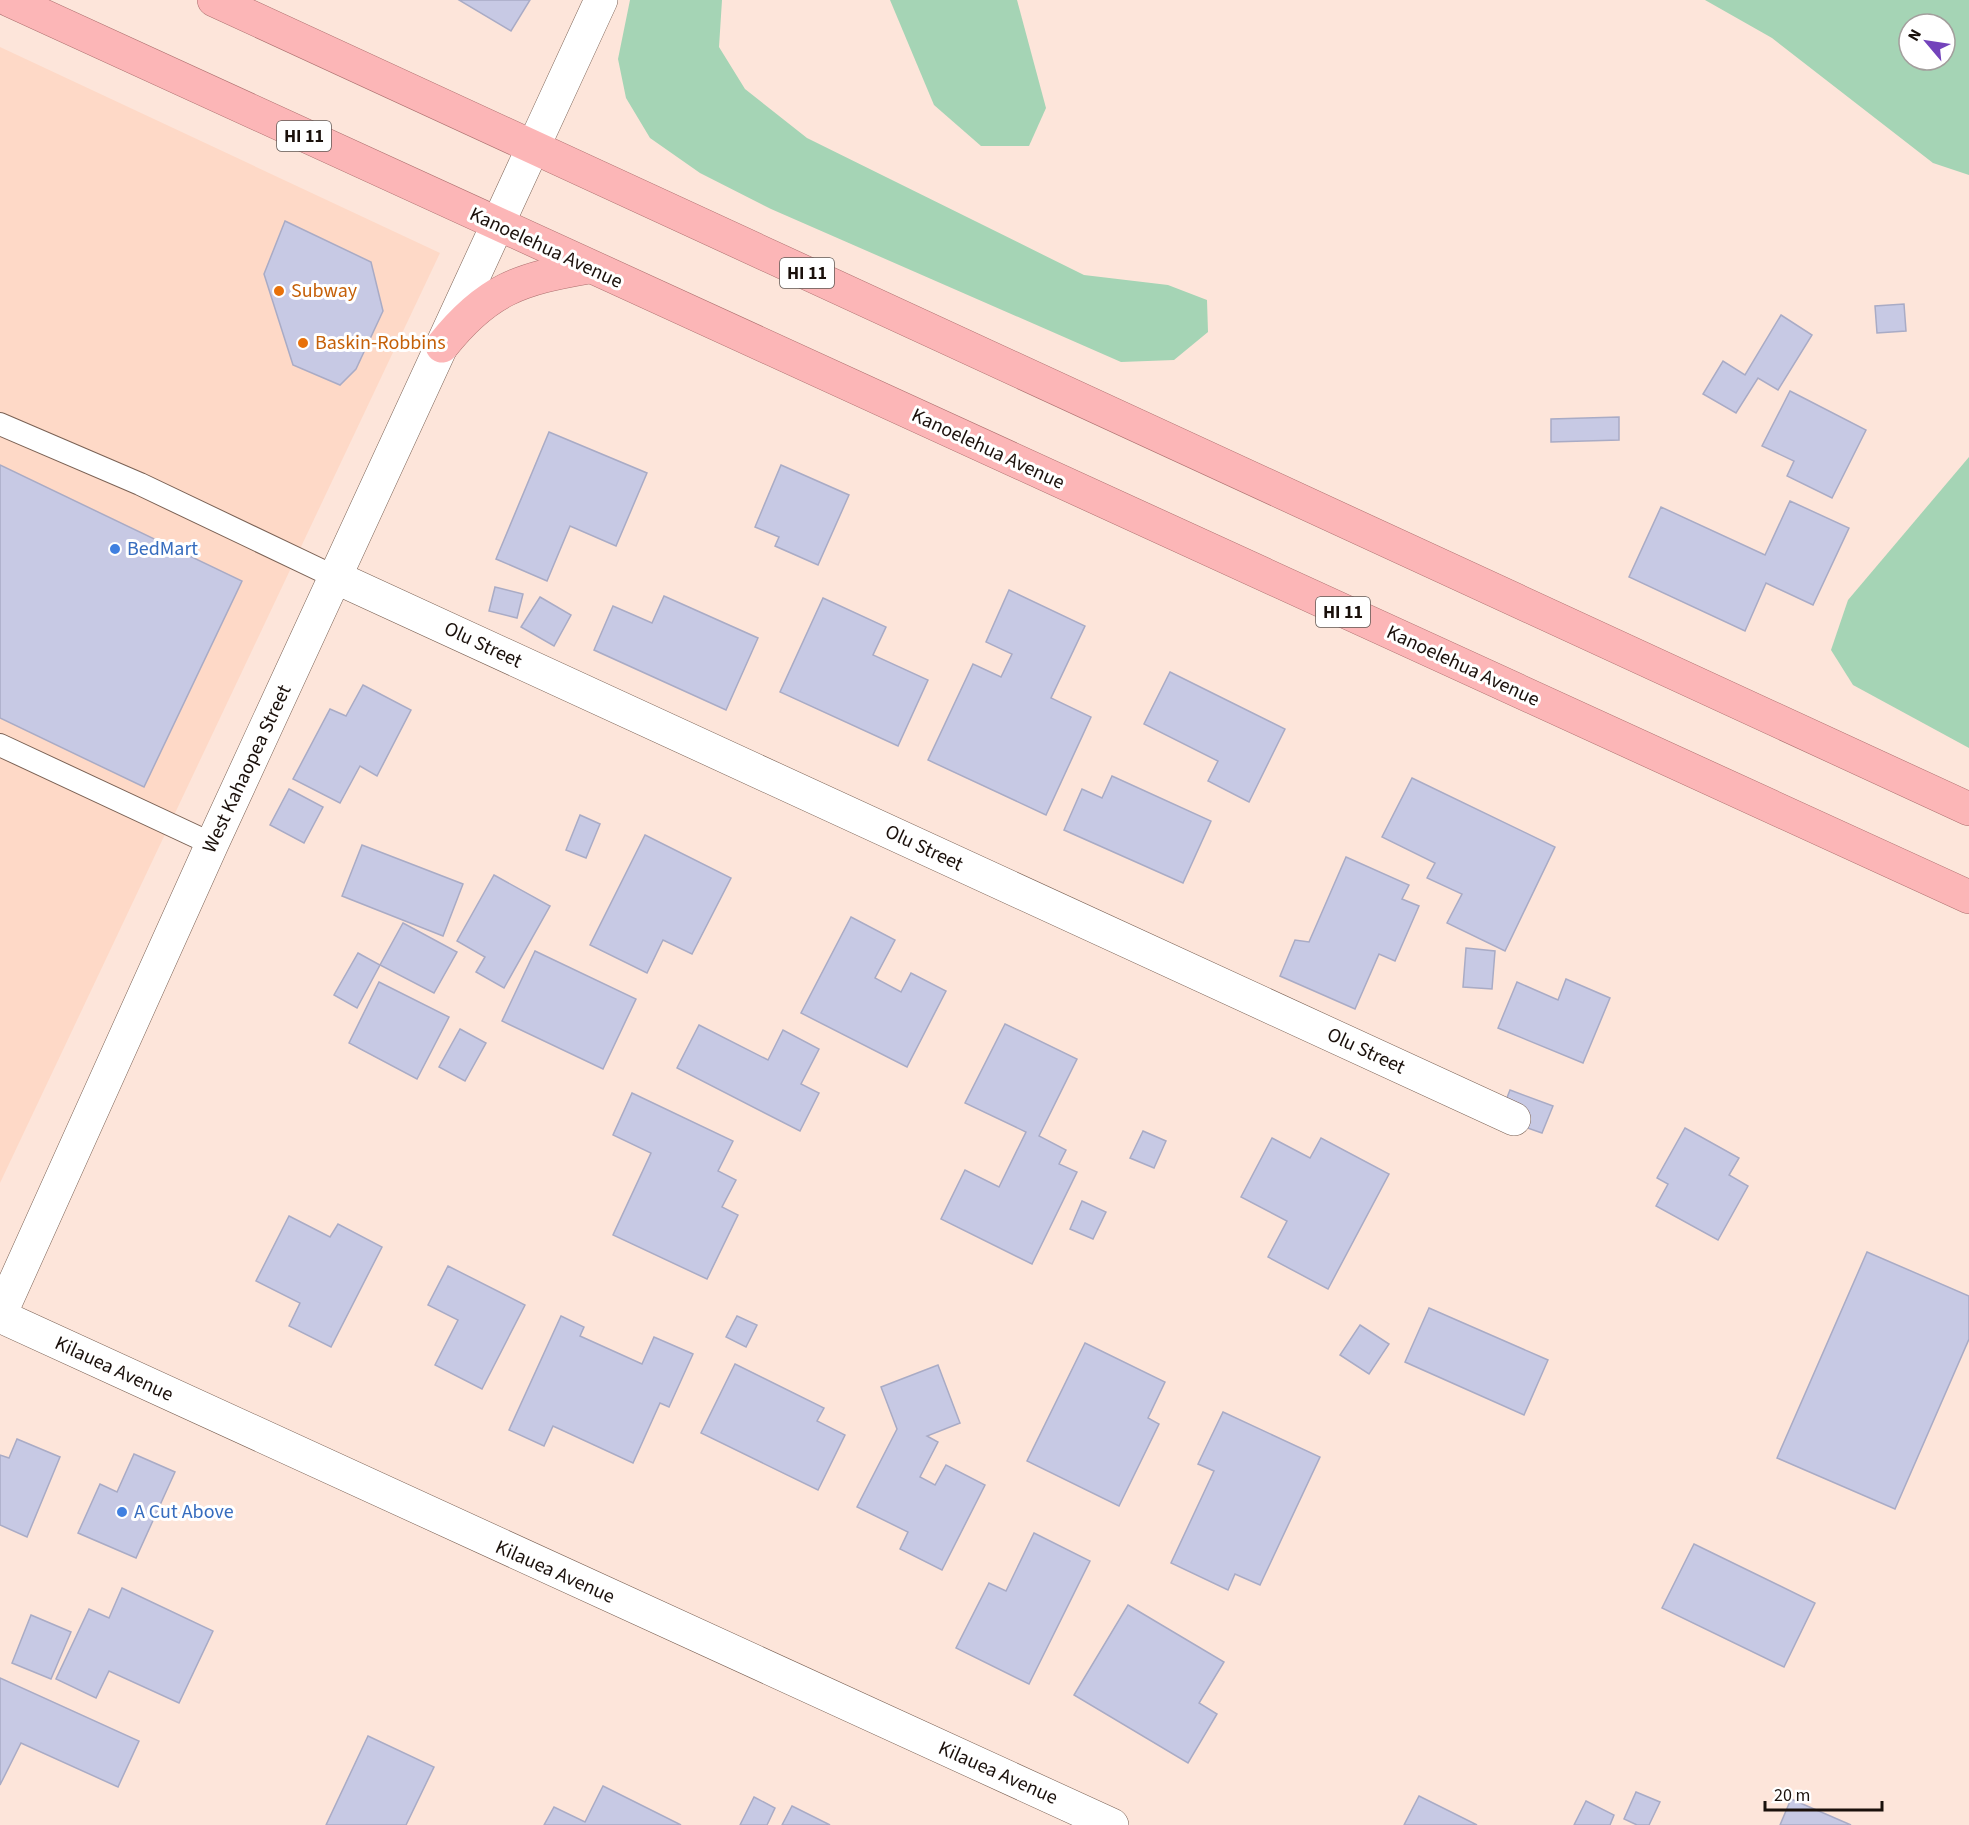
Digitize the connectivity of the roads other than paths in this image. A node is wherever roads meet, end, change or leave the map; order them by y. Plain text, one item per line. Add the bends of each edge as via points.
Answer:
1 (9, 0) edge
2 (214, 0) edge
3 (601, 0) edge
4 (534, 147) junction
5 (496, 225) junction
6 (589, 267) junction
7 (442, 346) junction
8 (0, 424) edge
9 (335, 577) junction
10 (0, 745) edge
11 (1969, 809) edge
12 (212, 844) junction
13 (1969, 897) edge
14 (1514, 1119) dead end
15 (0, 1316) edge
16 (1112, 1825) edge

1 - 5 highway, Kanoelehua Avenue / HI 11
2 - 4 highway, HI 11
3 - 4 street, West Kahaopea Street
4 - 5 street, West Kahaopea Street
4 - 11 highway, HI 11
5 - 6 highway, Kanoelehua Avenue / HI 11
5 - 7 street, West Kahaopea Street
6 - 7 highway via 533,279 501,292 474,310
6 - 13 highway, Kanoelehua Avenue / HI 11
7 - 9 street, West Kahaopea Street
8 - 9 lane via 140,484
9 - 12 street, West Kahaopea Street
9 - 14 street, Olu Street
10 - 12 lane
12 - 15 street, West Kahaopea Street
15 - 16 street, Kilauea Avenue

